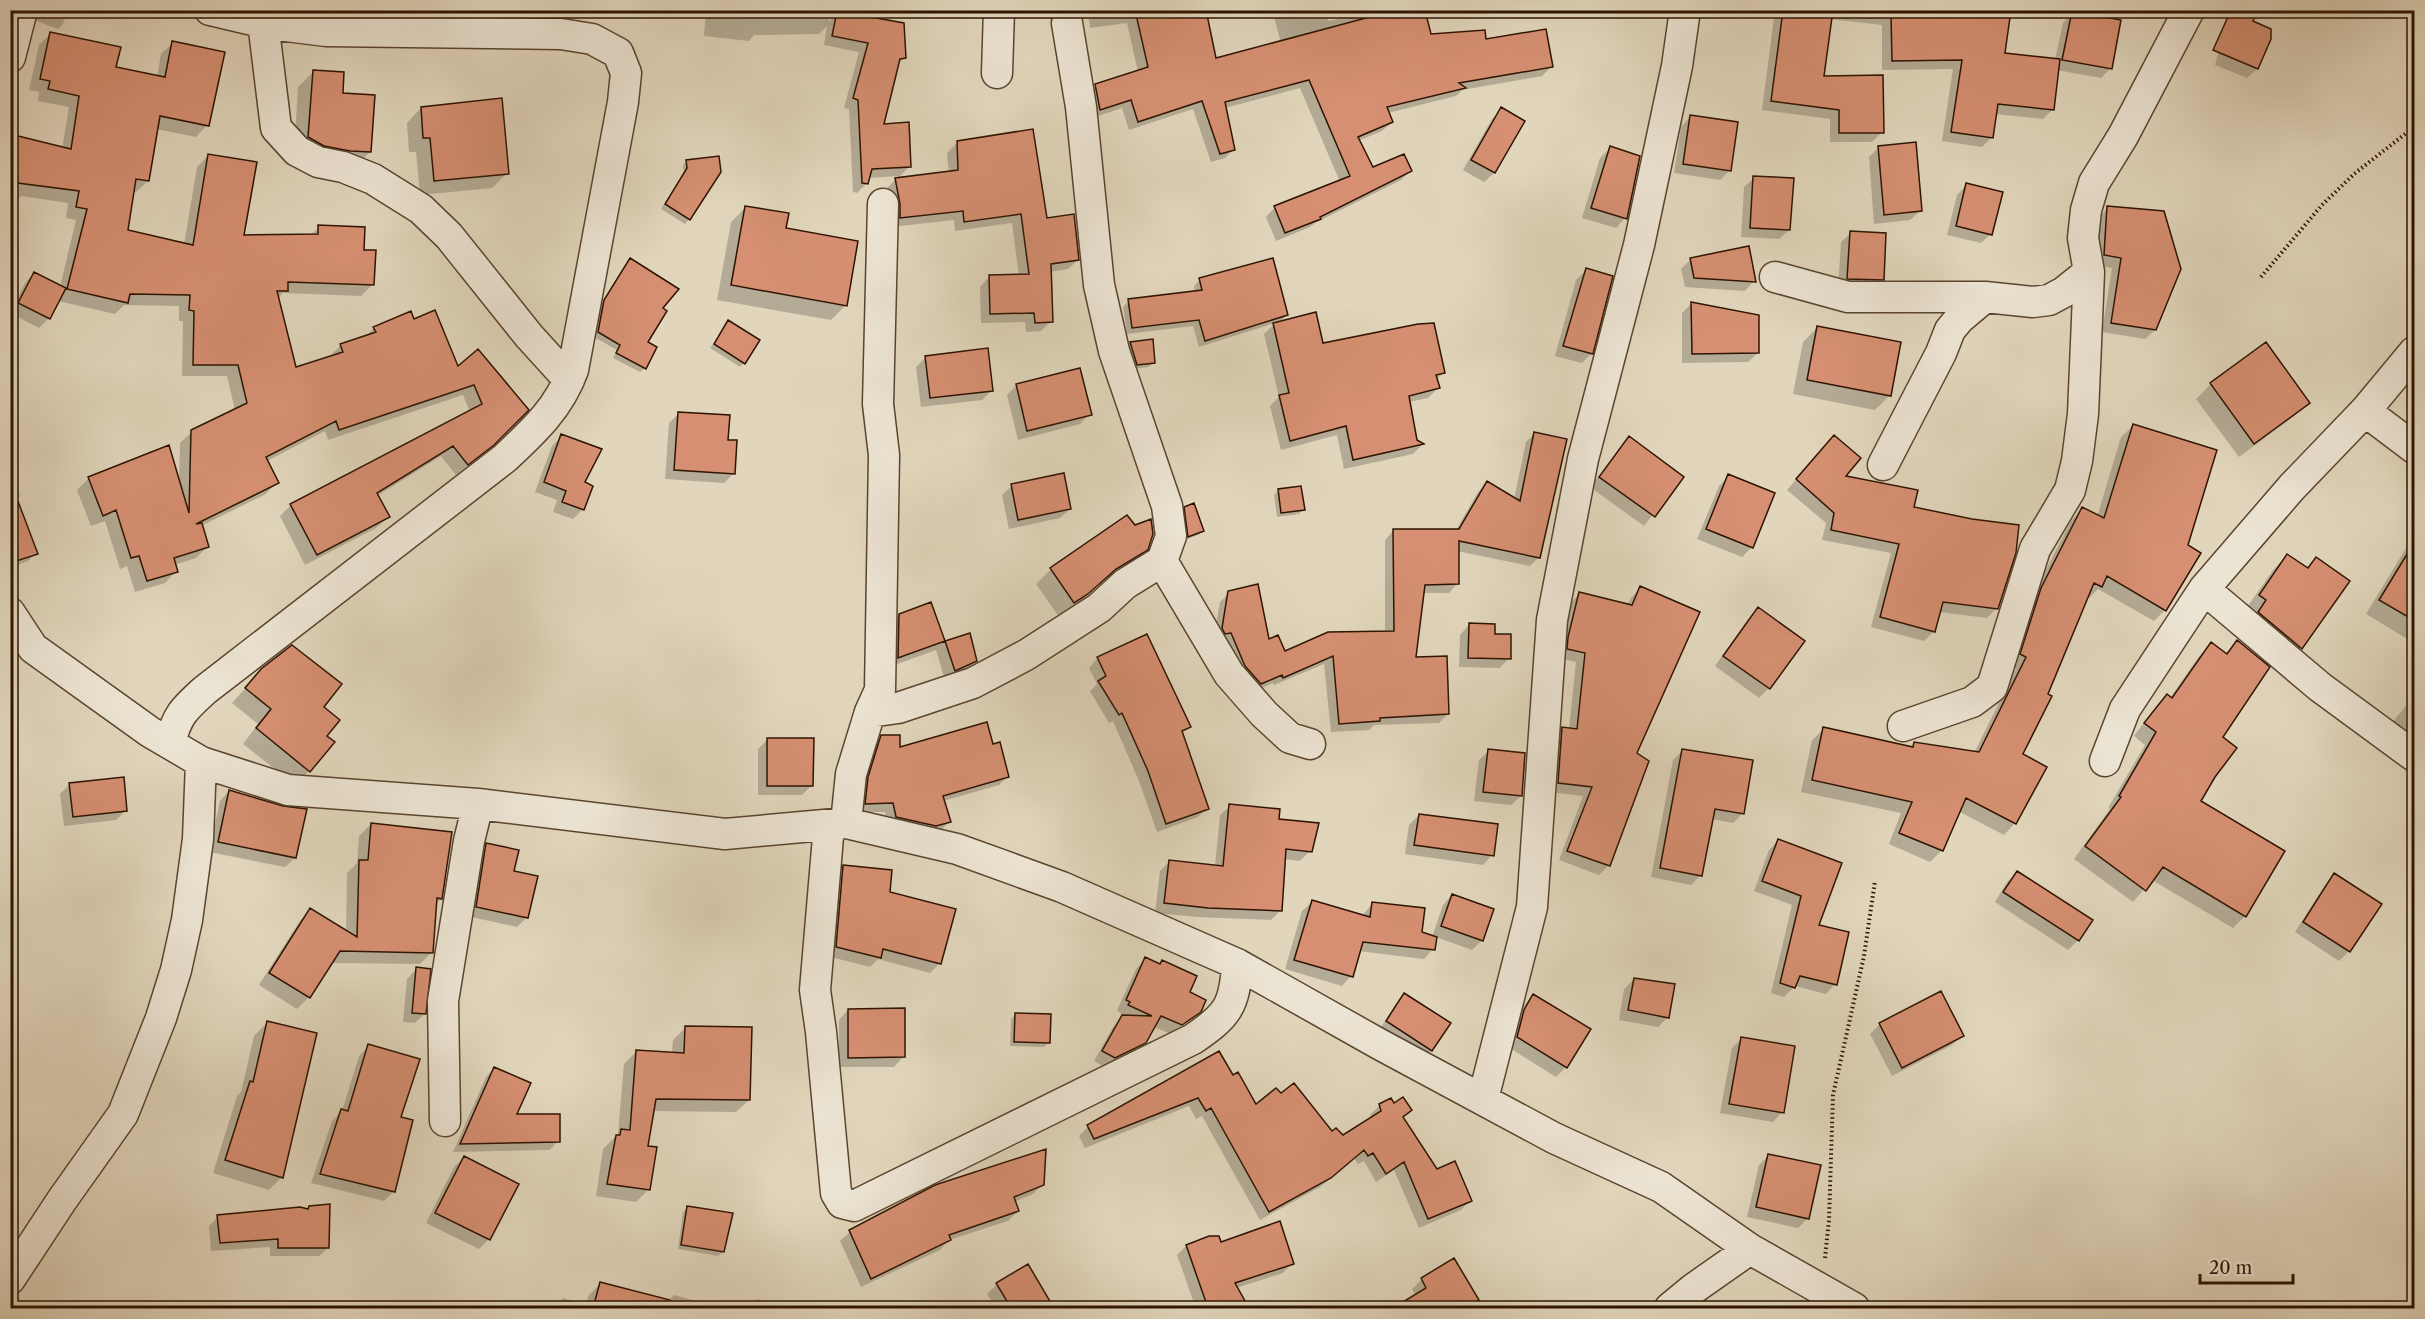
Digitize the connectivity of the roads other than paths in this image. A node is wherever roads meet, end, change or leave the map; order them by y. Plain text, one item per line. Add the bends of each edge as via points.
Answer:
1 (22, 10) edge
2 (210, 10) edge
3 (999, 10) edge
4 (1685, 10) edge
5 (2189, 10) edge
6 (263, 22) junction
7 (1067, 22) dead end
8 (10, 57) edge
9 (997, 73) dead end
10 (884, 204) dead end
11 (2089, 272) junction
12 (1774, 277) dead end
13 (1985, 297) junction
14 (2415, 352) edge
15 (569, 381) junction
16 (2365, 411) junction
17 (2415, 448) edge
18 (1883, 465) dead end
19 (1162, 561) junction
20 (2204, 589) junction
21 (10, 613) edge
22 (22, 645) edge
23 (870, 712) junction
24 (1903, 726) dead end
25 (170, 742) junction
26 (1310, 744) dead end
27 (2415, 756) edge
28 (2104, 761) dead end
29 (201, 762) junction
30 (478, 804) junction
31 (838, 824) junction
32 (1237, 964) junction
33 (1484, 1099) junction
34 (445, 1121) dead end
35 (1750, 1249) junction
36 (10, 1279) edge
37 (1670, 1308) edge
38 (1854, 1308) edge

1 - 8 street
2 - 6 street
3 - 9 street
4 - 33 street via 1639,245 1583,459 1552,620 1532,907
5 - 11 street via 2094,183 2083,238
6 - 15 street via 276,128 297,151 318,162 373,178 421,208
6 - 15 street via 326,31 561,34 592,39 618,53 626,74 623,102
7 - 19 street via 1081,107 1099,285 1114,351 1167,506 1171,536
10 - 23 street via 878,404 884,455 880,690
11 - 13 street via 2049,300
11 - 24 street via 2084,414 2078,461 2070,490 2035,549 1992,687 1972,702
12 - 13 street via 1848,297
13 - 18 street via 1950,330
14 - 16 street
15 - 25 street via 548,416 505,458 205,690 174,723
16 - 17 street
16 - 20 street via 2292,487
19 - 23 street via 1125,584 1099,608 1026,655 973,683 898,708
19 - 26 street via 1229,674 1290,738
20 - 27 street via 2319,687
20 - 28 street via 2126,709
21 - 22 street
22 - 25 street
23 - 31 street
25 - 29 street
29 - 30 street via 288,790
29 - 36 street via 198,839 187,920 161,1018 123,1114
30 - 31 street via 725,834
30 - 34 street via 443,1001
31 - 32 street via 957,849 1062,887
31 - 32 street via 815,990 836,1193 842,1203 854,1206 1193,1040 1218,1022 1231,1002 1236,991
32 - 33 street
33 - 35 street via 1554,1138 1661,1188
35 - 37 street
35 - 38 street

